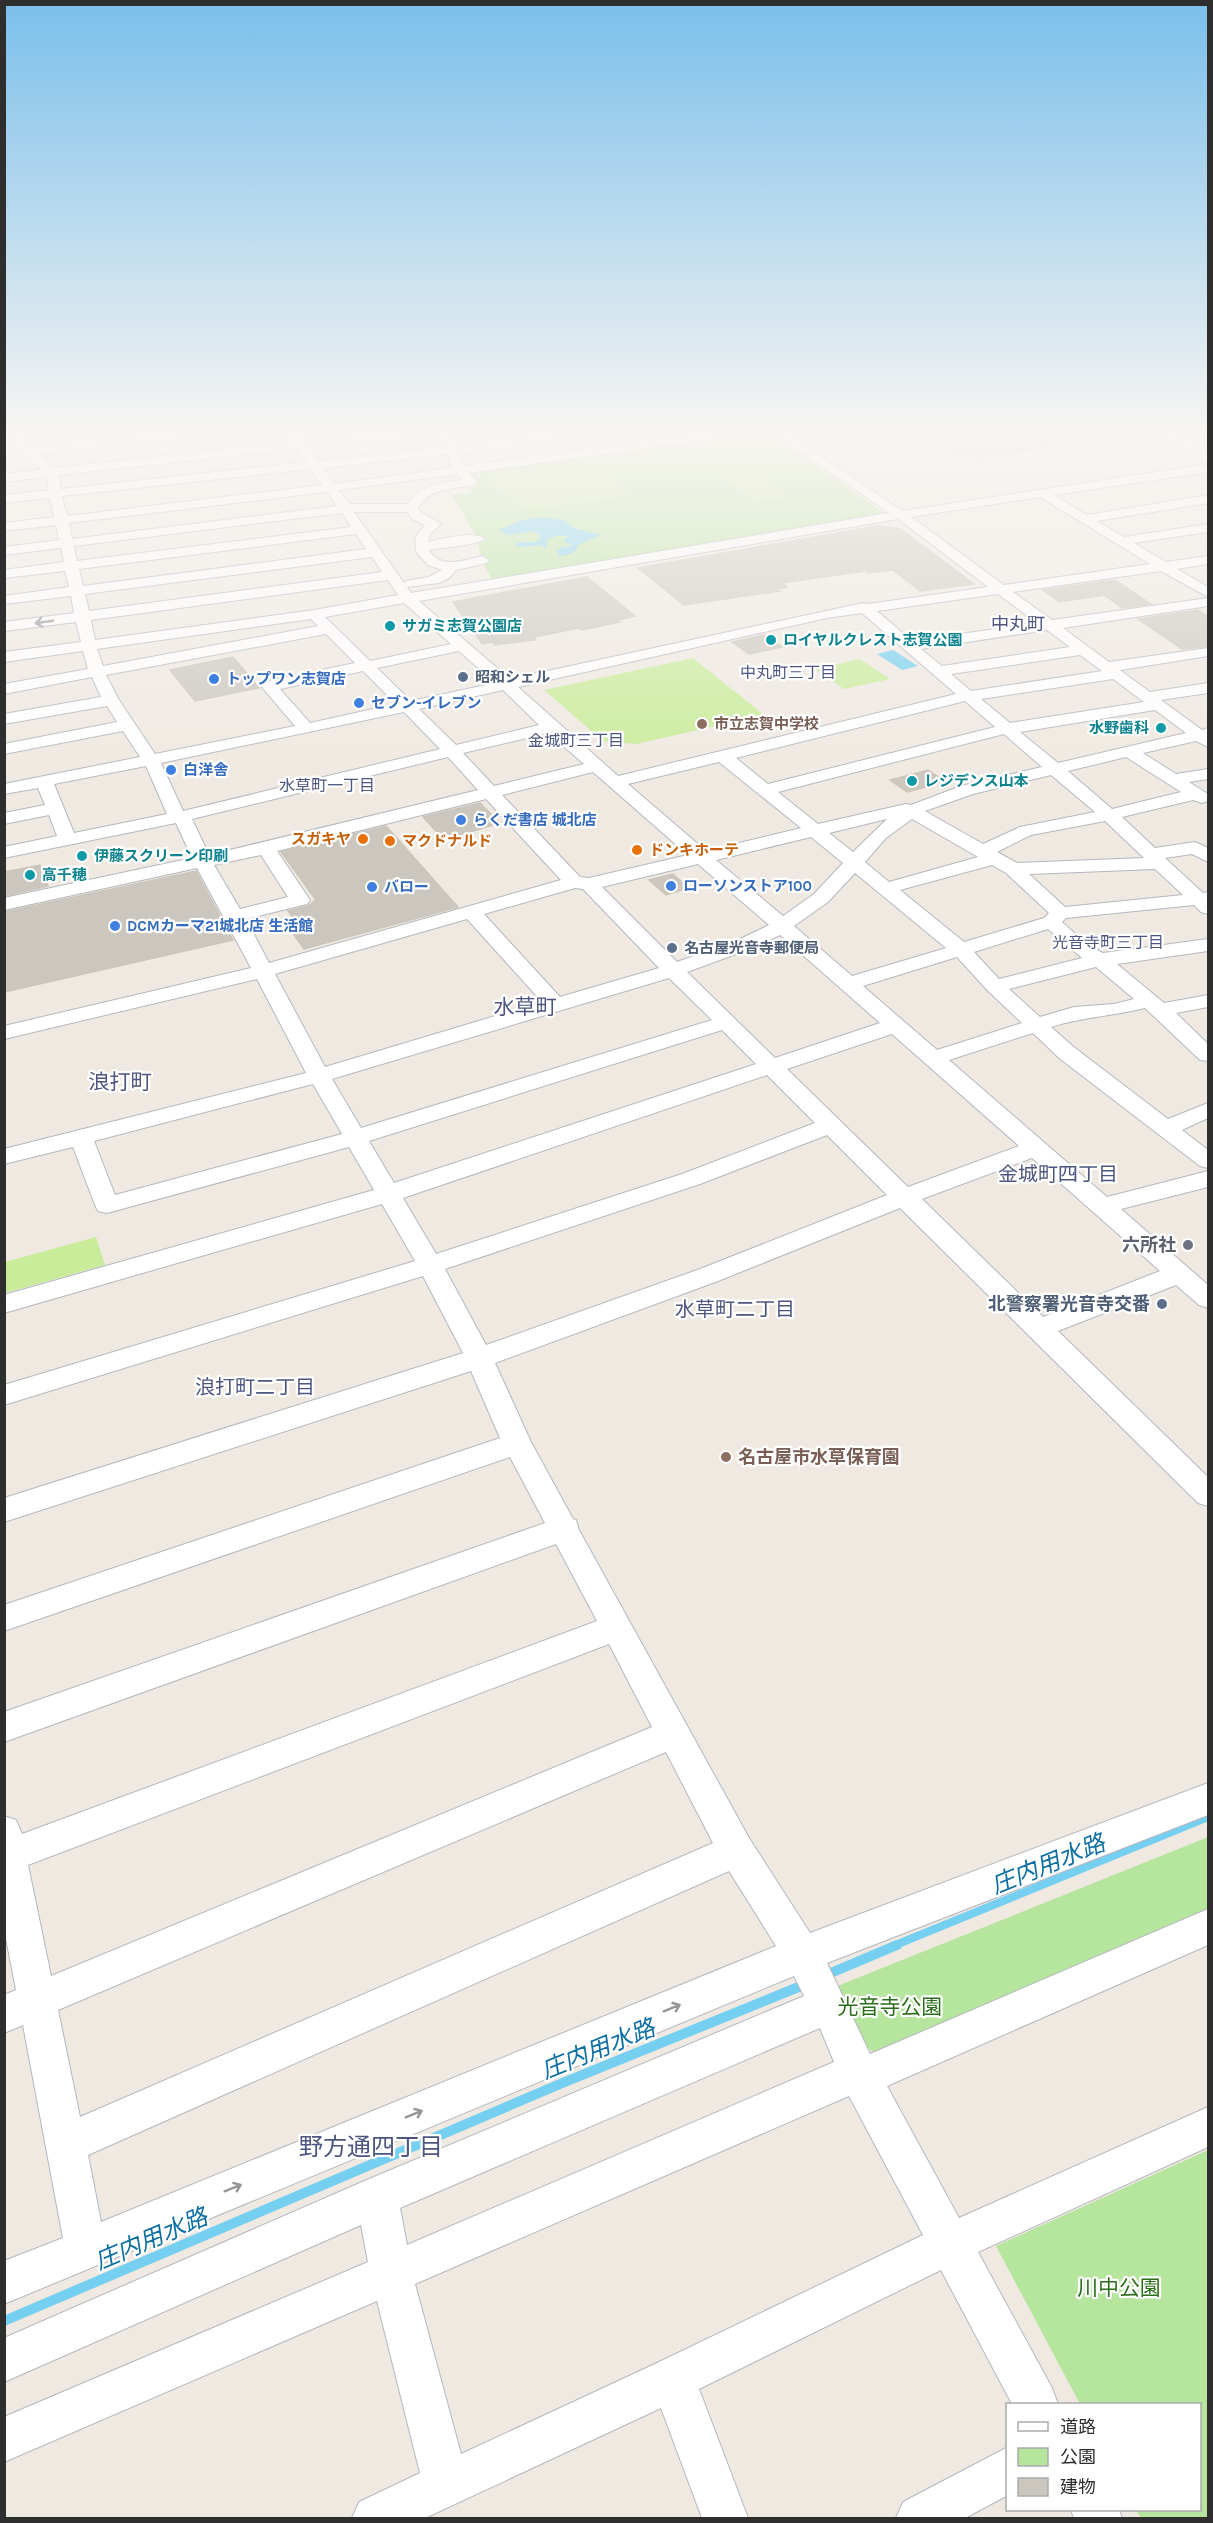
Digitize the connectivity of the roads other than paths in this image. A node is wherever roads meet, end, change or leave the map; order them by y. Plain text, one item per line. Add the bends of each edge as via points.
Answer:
1 (421, 548) edge
2 (22, 549) edge
3 (68, 549) edge
4 (206, 549) edge
5 (373, 549) edge
6 (684, 549) edge
7 (946, 549) edge
8 (1135, 549) edge
9 (4, 551) edge
10 (375, 552) junction
11 (482, 560) dead end
12 (1209, 560) edge
13 (72, 565) junction
14 (1165, 566) junction
15 (451, 567) junction
16 (4, 574) edge
17 (391, 575) junction
18 (1000, 588) junction
19 (78, 590) junction
20 (407, 592) junction
21 (1209, 593) edge
22 (4, 600) edge
23 (1209, 602) edge
24 (863, 607) junction
25 (314, 614) junction
26 (84, 616) junction
27 (1051, 625) junction
28 (4, 627) edge
29 (216, 628) junction
30 (328, 629) junction
31 (908, 645) junction
32 (89, 646) junction
33 (462, 646) junction
34 (232, 647) junction
35 (1084, 650) junction
36 (1205, 655) edge
37 (4, 657) edge
38 (364, 665) junction
39 (937, 671) junction
40 (1112, 671) junction
41 (98, 672) junction
42 (506, 684) junction
43 (4, 688) edge
44 (1209, 688) edge
45 (967, 696) junction
46 (111, 700) junction
47 (1153, 701) junction
48 (407, 706) junction
49 (4, 719) edge
50 (126, 725) junction
51 (551, 727) junction
52 (306, 729) junction
53 (1005, 729) junction
54 (1206, 737) edge
55 (4, 748) edge
56 (451, 750) junction
57 (1129, 752) junction
58 (723, 756) junction
59 (150, 760) junction
60 (596, 766) junction
61 (1053, 770) junction
62 (1209, 774) edge
63 (1174, 780) junction
64 (44, 782) junction
65 (615, 782) junction
66 (4, 789) edge
67 (765, 790) junction
68 (491, 793) junction
69 (1202, 798) edge
70 (918, 808) junction
71 (54, 809) junction
72 (1109, 815) junction
73 (179, 817) junction
74 (4, 819) edge
75 (814, 830) junction
76 (68, 840) junction
77 (266, 848) junction
78 (4, 853) edge
79 (990, 854) junction
80 (1209, 856) edge
81 (701, 857) junction
82 (1154, 858) junction
83 (854, 861) junction
84 (203, 862) junction
85 (1013, 869) junction
86 (582, 883) junction
87 (884, 889) junction
88 (1205, 901) edge
89 (4, 904) edge
90 (471, 911) junction
91 (234, 916) junction
92 (1056, 917) junction
93 (782, 926) junction
94 (1209, 945) edge
95 (960, 949) junction
96 (1100, 960) junction
97 (673, 970) junction
98 (264, 971) junction
99 (848, 984) junction
100 (994, 986) junction
101 (1209, 1001) edge
102 (556, 1005) junction
103 (1154, 1006) junction
104 (727, 1022) junction
105 (896, 1025) junction
106 (1035, 1025) junction
107 (4, 1033) edge
108 (1208, 1054) edge
109 (933, 1058) junction
110 (772, 1066) junction
111 (319, 1076) junction
112 (1209, 1110) edge
113 (832, 1125) junction
114 (1167, 1128) junction
115 (81, 1137) junction
116 (356, 1138) junction
117 (1036, 1148) junction
118 (4, 1157) edge
119 (1209, 1161) edge
120 (1209, 1179) edge
121 (388, 1194) junction
122 (904, 1197) junction
123 (1103, 1206) junction
124 (430, 1265) junction
125 (1179, 1274) junction
126 (1209, 1299) edge
127 (4, 1304) edge
128 (1040, 1328) junction
129 (479, 1358) junction
130 (4, 1395) edge
131 (517, 1443) junction
132 (1204, 1485) edge
133 (4, 1510) edge
134 (565, 1528) junction
135 (4, 1618) edge
136 (618, 1627) junction
137 (4, 1727) edge
138 (675, 1733) junction
139 (1209, 1799) edge
140 (7, 1844) edge
141 (736, 1850) junction
142 (1209, 1927) edge
143 (816, 1981) junction
144 (21, 2007) edge
145 (860, 2075) junction
146 (1209, 2127) edge
147 (65, 2144) junction
148 (377, 2197) junction
149 (949, 2244) junction
150 (86, 2248) junction
151 (391, 2273) junction
152 (4, 2283) edge
153 (4, 2360) edge
154 (673, 2379) junction
155 (1035, 2403) edge
156 (4, 2440) edge
157 (1006, 2471) edge
158 (446, 2485) junction
159 (375, 2518) edge
160 (725, 2518) edge
161 (919, 2518) edge

1 - 15 street via 433,561
2 - 9 street
3 - 13 street
4 - 13 street
5 - 10 street
6 - 20 street
7 - 18 street
8 - 14 street
10 - 17 street
10 - 19 street
11 - 15 street
12 - 14 street
13 - 16 street
13 - 19 street
14 - 18 street
14 - 21 street
15 - 20 street via 450,572
17 - 20 street
17 - 26 street
18 - 24 street
18 - 27 street
19 - 22 street
19 - 26 street
20 - 25 street
20 - 33 street
23 - 27 street
24 - 31 street
24 - 42 street
25 - 29 street
25 - 30 street
26 -> 28 street
26 - 32 street
27 - 31 street
27 - 35 street
29 - 32 street
29 - 34 street
30 - 34 street
30 - 38 street
31 - 39 street
32 - 37 street
32 - 41 street
33 - 38 street
33 - 42 street
34 - 41 street
35 - 39 street
35 - 40 street
36 - 40 street
38 - 48 street
38 - 52 street via 269,686
39 - 45 street
40 - 45 street
40 - 47 street
41 - 43 street
41 - 46 street
42 - 48 street
42 - 51 street
44 - 47 street
45 - 53 street
45 - 58 street
46 - 49 street
46 - 50 street
47 - 53 street
47 - 54 street
48 - 52 street
48 - 56 street
50 - 55 street
50 - 59 street
51 - 56 street
51 - 60 street
52 - 59 street
53 - 61 street
53 - 67 street
54 - 57 street
56 - 68 street
56 - 73 street
57 - 61 street
57 - 63 street
58 - 65 street
58 - 67 street
59 - 64 street
59 - 73 street
60 - 65 street
60 - 68 street
61 - 70 street via 967,790
61 - 72 street
62 - 63 street
63 - 69 street
64 - 66 street
64 - 71 street
65 - 81 street
67 - 75 street
68 - 77 street
68 - 86 street
69 - 72 street
70 - 75 street
70 - 79 street via 951,835
70 - 83 street via 880,834
71 - 74 street
71 - 76 street
72 - 79 street via 1026,831
72 - 82 street
73 - 76 street
73 - 84 street
75 - 81 street
75 - 83 street
76 - 78 street
77 - 84 street
77 - 91 street via 300,900
79 - 85 street
79 - 87 street
80 - 82 street via 1196,848
81 - 86 street
81 - 93 street
82 - 85 street
82 - 88 street
83 - 87 street
83 - 93 street via 820,898
84 - 89 street
84 - 91 street
85 - 92 street
86 - 90 street
86 - 97 street
87 - 95 street
88 - 92 street
90 - 98 street
90 - 102 street
91 - 98 street
92 - 95 street
92 - 96 street via 1082,950
93 - 97 street via 743,945
93 - 99 street
94 - 96 street
95 - 99 street
95 - 100 street
96 - 100 street
96 - 103 street
97 - 102 street
97 - 104 street
98 - 107 street
98 - 111 street
99 - 105 street
100 - 106 street
101 - 103 street
102 - 111 street
103 - 106 street via 1074,1013
103 - 108 street
104 - 110 street
104 - 116 street
105 - 109 street
105 - 110 street
106 - 109 street
106 - 114 street
109 - 117 street
110 - 113 street
110 - 121 street
111 - 115 street
111 - 116 street
112 - 114 street
113 - 122 street
113 - 124 street via 691,1179
114 - 119 street
115 - 116 street via 107,1205
115 - 118 street
116 - 121 street
117 - 122 street
117 - 123 street
120 - 123 street
121 - 124 street
121 - 127 street
122 - 128 street
122 - 129 street via 709,1275
123 - 125 street
124 - 129 street
124 - 130 street
125 - 126 street
125 - 128 street
128 - 132 street
129 - 131 street
129 - 133 street
131 - 134 street
131 - 135 street
134 - 136 street
134 - 137 street
136 - 138 street
136 - 140 street
138 - 141 street
138 - 144 street
139 - 143 street
140 - 144 street
141 - 143 street
141 - 147 street
142 - 145 street
143 - 145 street
143 - 148 street
150 -> 143 street
144 - 147 street
145 - 149 street
145 - 151 street
146 - 149 street
147 - 150 street
148 - 151 street
148 - 153 street
149 - 154 street
149 - 155 street
150 - 152 street
151 - 156 street
151 - 158 street
154 - 158 street
154 - 160 street
157 - 161 street
158 - 159 street

